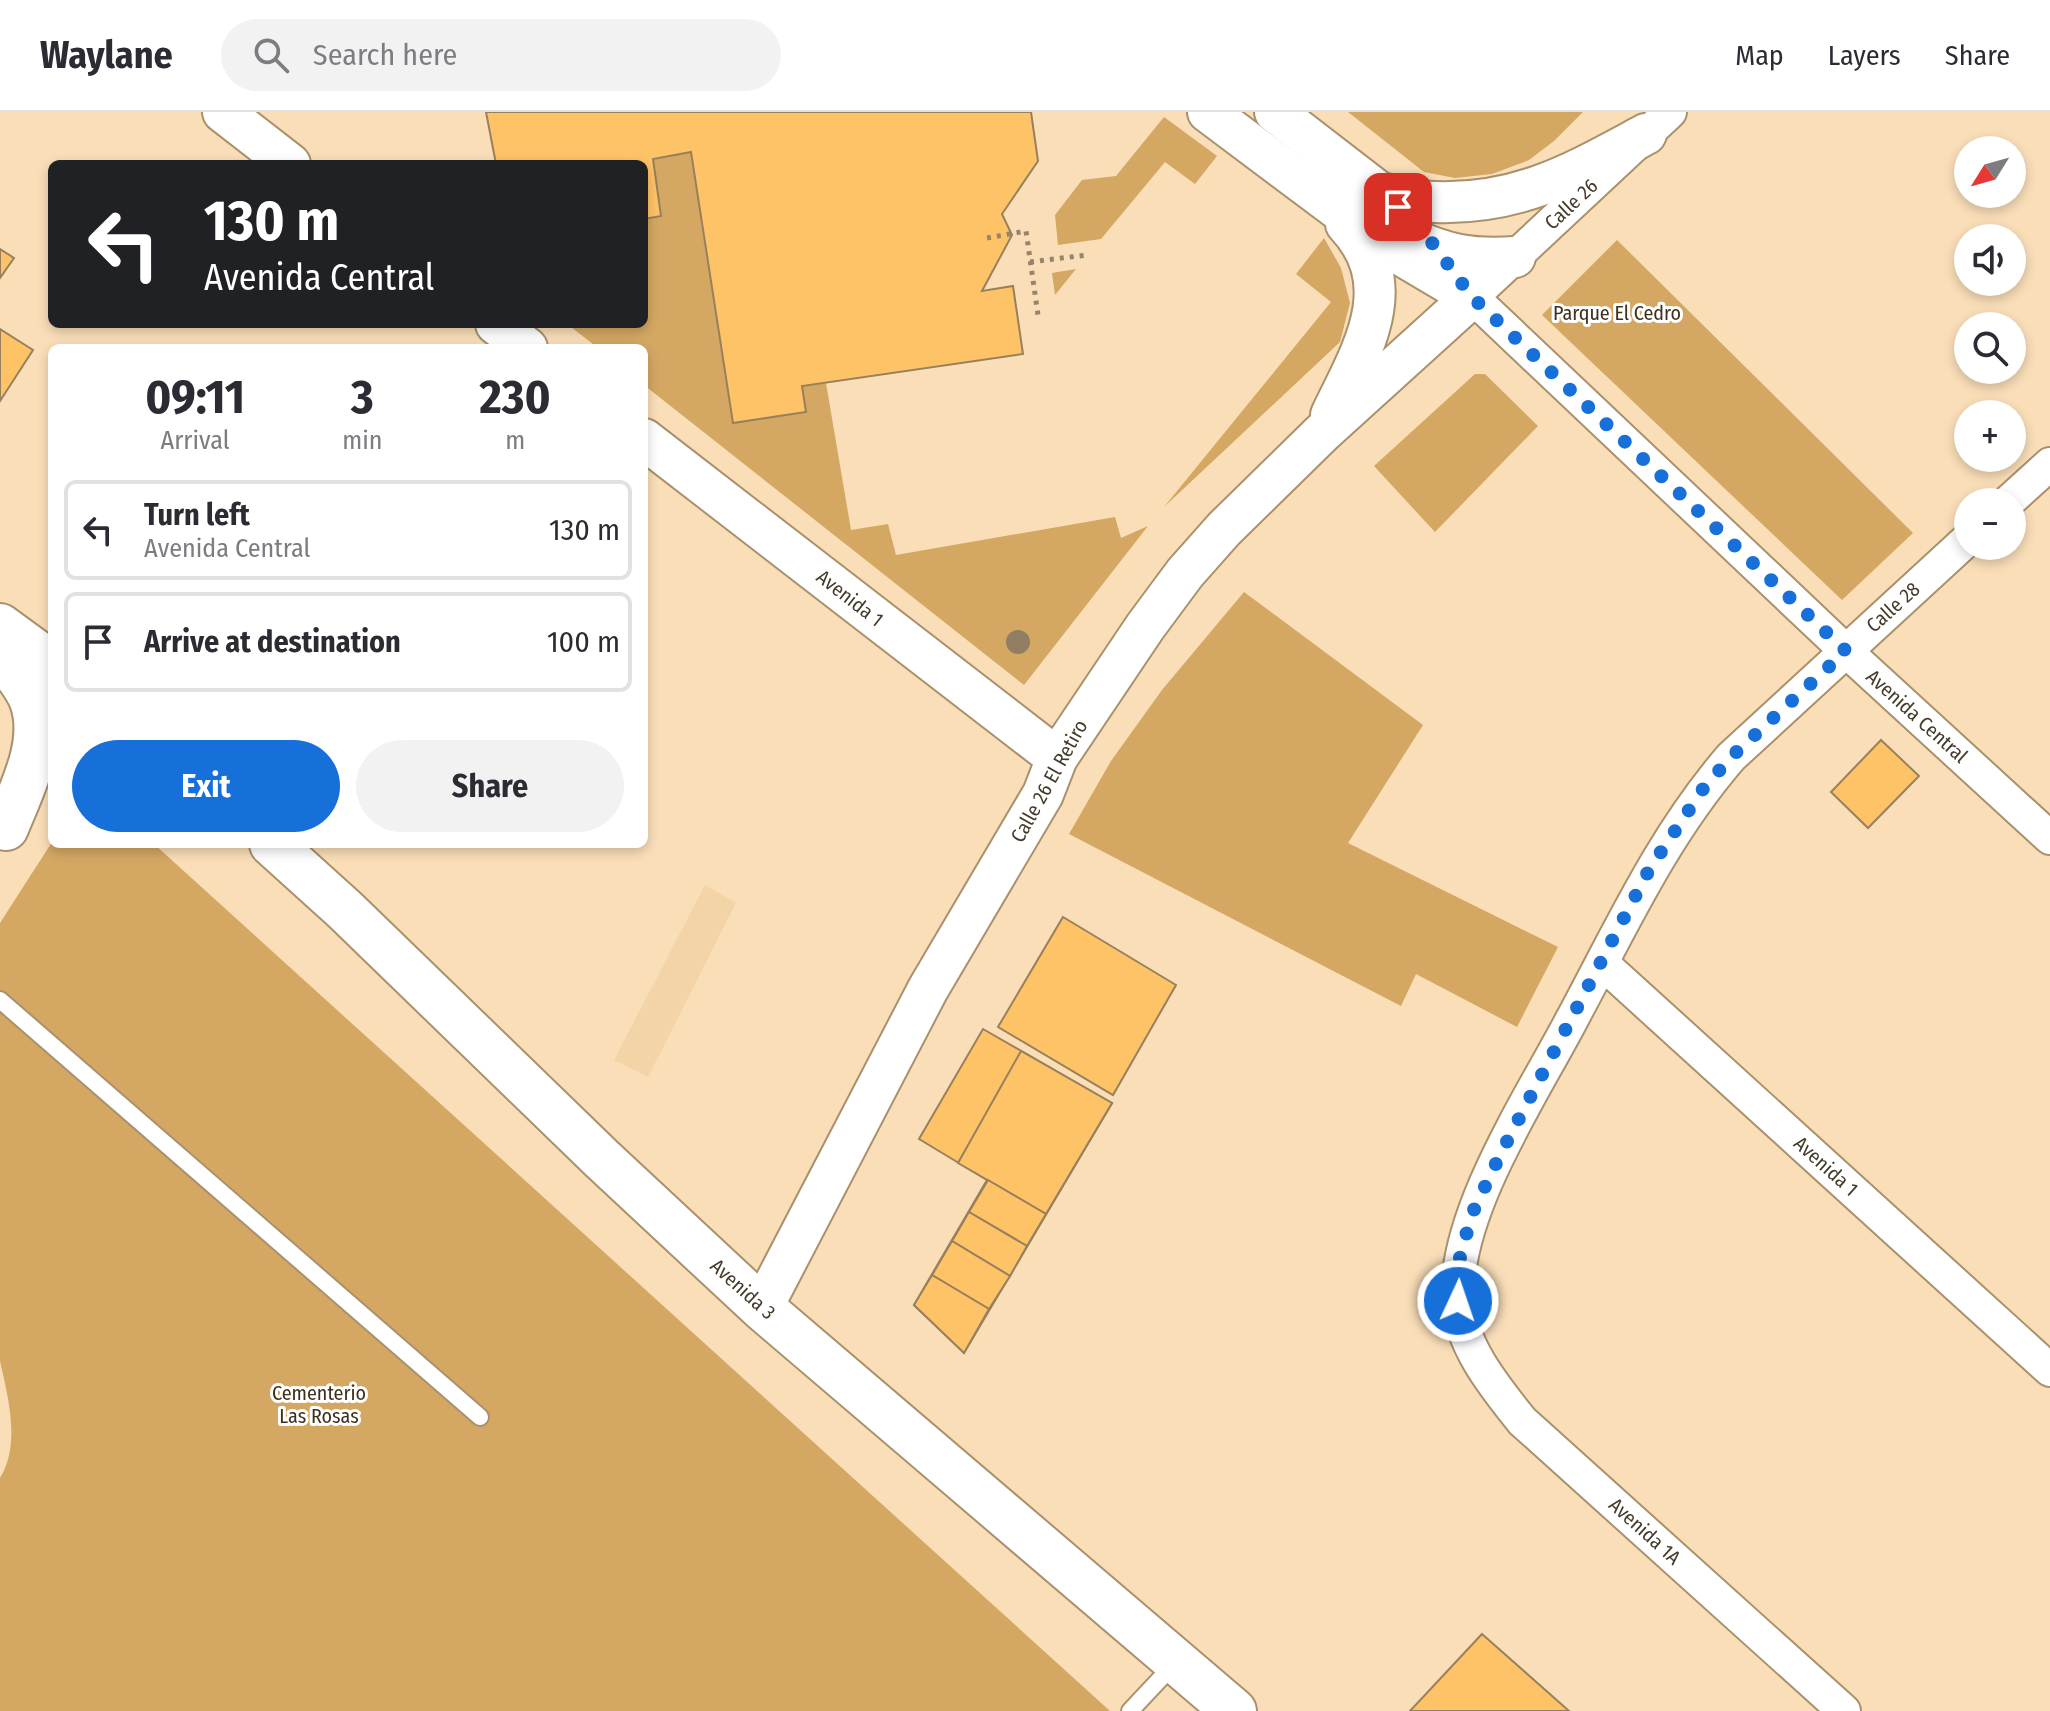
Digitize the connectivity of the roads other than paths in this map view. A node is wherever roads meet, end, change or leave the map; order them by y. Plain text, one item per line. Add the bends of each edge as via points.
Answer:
1 (223, 112) edge
2 (1208, 112) edge
3 (1241, 112) edge
4 (1275, 112) edge
5 (1307, 112) edge
6 (1658, 123) edge
7 (1330, 154) junction
8 (285, 160) edge
9 (1308, 188) junction
10 (1380, 193) junction
11 (1438, 251) junction
12 (1515, 257) junction
13 (1472, 297) junction
14 (501, 328) edge
15 (522, 344) edge
16 (1322, 433) junction
17 (648, 442) edge
18 (2050, 464) edge
19 (2023, 488) edge
20 (1954, 552) edge
21 (0, 626) edge
22 (1846, 651) junction
23 (0, 654) edge
24 (48, 661) edge
25 (1057, 758) junction
26 (48, 762) edge
27 (48, 793) edge
28 (3, 834) edge
29 (2050, 838) edge
30 (276, 848) edge
31 (1602, 963) junction
32 (0, 1000) edge
33 (762, 1308) junction
34 (1466, 1334) joint
35 (2050, 1370) edge
36 (480, 1417) dead end
37 (1177, 1661) junction
38 (1130, 1711) edge
39 (1234, 1711) edge
40 (1844, 1711) edge

1 - 8 street
2 - 9 street, Avenida Central
3 - 11 street via 1401,234
4 - 7 street, Avenida Central
5 - 7 street
6 - 10 street via 1560,180 1500,198 1434,202
6 - 12 street, Calle 26
7 - 10 street, Avenida Central
9 - 13 street, Avenida Central via 1391,249
9 - 16 street via 1349,227 1368,258 1376,285 1364,346
10 - 11 street, Avenida Central via 1416,221
11 - 12 street via 1482,259
11 - 13 street, Avenida Central
12 - 13 street, Calle 26
13 - 16 street, Calle 26 El Retiro
13 - 22 street, Avenida Central
14 - 15 street
16 - 25 street, Calle 26 El Retiro via 1185,573
17 - 25 street, Avenida 1
18 - 19 street
20 - 22 street, Calle 28
21 - 24 main road
22 - 29 street, Avenida Central
22 - 31 street, Calle 28 via 1703,789 1649,870
23 - 28 main road via 26,689 36,720 31,763
25 - 33 street, Calle 26 El Retiro via 1043,794 928,989
26 - 28 street
27 - 28 main road
30 - 33 main road, Avenida 3
31 - 34 street, Calle 28 via 1472,1214 1460,1257 1458,1301
31 - 35 street, Avenida 1
32 - 36 lane
33 - 37 main road, Avenida 3
34 - 40 street, Avenida 1A via 1482,1368 1522,1421
37 - 38 lane
37 - 39 main road, Avenida 3

